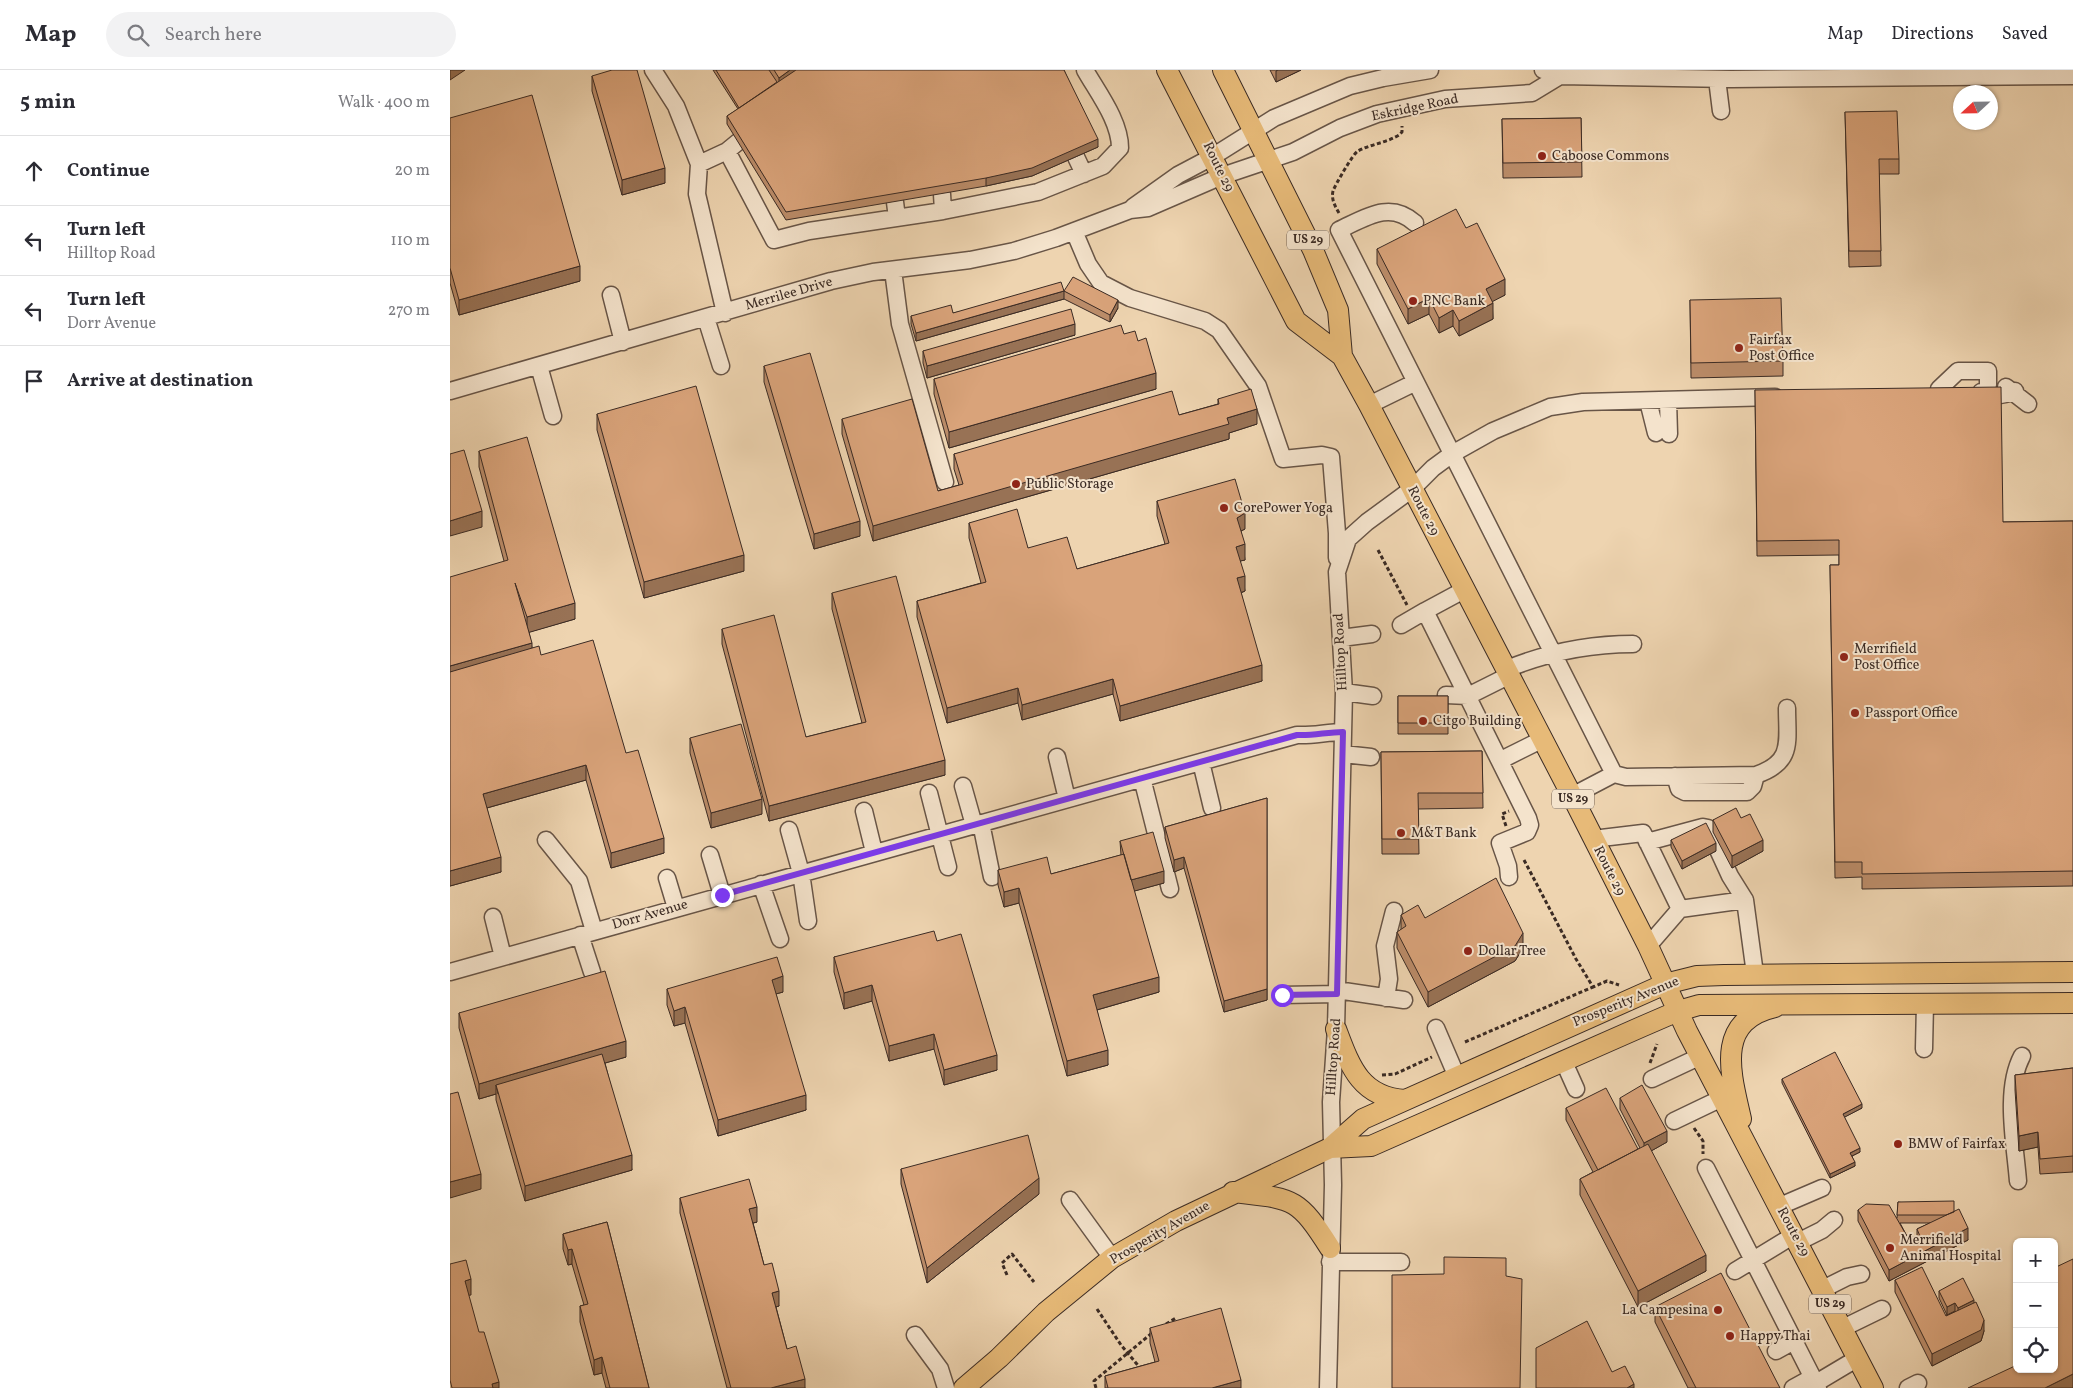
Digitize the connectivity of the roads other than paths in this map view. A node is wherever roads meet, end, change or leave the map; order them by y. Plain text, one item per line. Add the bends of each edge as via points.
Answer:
1 (653, 70) edge
2 (1085, 70) edge
3 (1167, 70) edge
4 (1223, 70) edge
5 (1430, 70) edge
6 (1543, 70) edge
7 (1559, 73) edge
8 (1892, 73) edge
9 (1381, 74) edge
10 (1653, 74) edge
11 (1727, 76) edge
12 (2073, 76) edge
13 (1987, 85) edge
14 (1721, 111) dead end
15 (1253, 131) junction
16 (1076, 157) edge
17 (1212, 157) junction
18 (1266, 159) junction
19 (699, 164) junction
20 (1084, 174) junction
21 (1032, 176) edge
22 (1222, 176) junction
23 (986, 186) edge
24 (1190, 191) joint
25 (1038, 192) junction
26 (942, 194) edge
27 (991, 203) junction
28 (1130, 210) junction
29 (943, 211) junction
30 (1415, 223) dead end
31 (1074, 231) junction
32 (893, 270) junction
33 (611, 295) dead end
34 (725, 312) junction
35 (706, 318) junction
36 (623, 342) junction
37 (1342, 356) junction
38 (539, 366) junction
39 (721, 366) dead end
40 (1414, 383) junction
41 (1921, 389) edge
42 (1972, 389) junction
43 (1940, 390) junction
44 (450, 391) edge
45 (1789, 396) edge
46 (1668, 400) junction
47 (1648, 401) junction
48 (1369, 404) junction
49 (2028, 404) dead end
50 (553, 416) dead end
51 (1452, 454) junction
52 (946, 482) dead end
53 (1412, 489) junction
54 (1337, 572) junction
55 (1464, 590) junction
56 (1425, 611) junction
57 (1401, 625) dead end
58 (1372, 634) dead end
59 (1341, 638) junction
60 (1633, 644) dead end
61 (1554, 655) junction
62 (1508, 672) junction
63 (1344, 692) junction
64 (1446, 695) edge
65 (1373, 696) dead end
66 (1468, 696) junction
67 (1787, 708) dead end
68 (1343, 732) junction
69 (1543, 739) junction
70 (1342, 754) junction
71 (1477, 754) edge
72 (1371, 757) dead end
73 (1499, 757) junction
74 (1057, 758) dead end
75 (1201, 762) junction
76 (1614, 774) junction
77 (1142, 778) junction
78 (963, 786) dead end
79 (929, 793) dead end
80 (1572, 796) junction
81 (1067, 799) junction
82 (1212, 808) dead end
83 (864, 811) dead end
84 (977, 824) junction
85 (789, 830) dead end
86 (940, 834) junction
87 (1593, 839) junction
88 (546, 840) dead end
89 (1647, 842) junction
90 (874, 852) junction
91 (710, 855) dead end
92 (948, 867) dead end
93 (801, 873) junction
94 (992, 877) dead end
95 (667, 878) dead end
96 (1509, 878) dead end
97 (762, 884) junction
98 (1170, 889) dead end
99 (722, 895) junction
100 (1745, 900) junction
101 (676, 908) junction
102 (1680, 909) junction
103 (1394, 910) dead end
104 (493, 917) dead end
105 (808, 921) dead end
106 (587, 933) junction
107 (780, 939) dead end
108 (1648, 946) junction
109 (503, 957) junction
110 (450, 972) edge
111 (592, 972) dead end
112 (2073, 972) edge
113 (1755, 974) junction
114 (1665, 984) junction
115 (1337, 992) junction
116 (1282, 995) dead end
117 (1386, 998) junction
118 (1404, 1000) dead end
119 (1925, 1003) junction
120 (2073, 1003) edge
121 (1798, 1004) junction
122 (1678, 1011) junction
123 (1436, 1028) dead end
124 (1336, 1029) junction
125 (1924, 1049) dead end
126 (1701, 1056) junction
127 (2022, 1056) dead end
128 (1564, 1060) junction
129 (1650, 1075) road end
130 (1457, 1077) junction
131 (1576, 1089) dead end
132 (1722, 1098) junction
133 (1405, 1100) junction
134 (1678, 1119) road end
135 (1746, 1143) junction
136 (1330, 1148) junction
137 (1706, 1168) road end
138 (2018, 1181) dead end
139 (1822, 1188) dead end
140 (1233, 1192) junction
141 (1070, 1200) dead end
142 (1780, 1206) junction
143 (1834, 1220) dead end
144 (1796, 1238) junction
145 (1330, 1255) junction
146 (1112, 1258) junction
147 (1754, 1260) junction
148 (1401, 1262) dead end
149 (1735, 1271) dead end
150 (1861, 1274) dead end
151 (1823, 1290) junction
152 (1882, 1309) dead end
153 (1843, 1328) junction
154 (915, 1335) dead end
155 (1794, 1341) junction
156 (1776, 1351) dead end
157 (1858, 1358) junction
158 (1816, 1382) edge
159 (946, 1388) edge
160 (964, 1388) edge
161 (1328, 1388) edge
162 (1793, 1388) edge
163 (1873, 1388) edge

1 - 19 street via 676,106
2 - 20 street via 1114,122 1120,148 1104,166
3 - 17 main road, Route 29 / US 29
4 - 15 main road, Route 29 / US 29
5 - 9 street
6 - 7 street
7 - 10 street
7 - 18 street, Eskridge Road via 1532,93 1445,99 1377,114 1293,152
8 - 11 street
8 - 13 street
9 - 15 street via 1274,118
10 - 11 street
11 - 14 street
12 - 13 street
15 - 17 street, Merrilee Drive
15 - 18 main road, Route 29 / US 29
16 - 20 street
17 - 22 main road, Route 29 / US 29
17 - 28 street, Merrilee Drive via 1178,175
18 - 22 street, Eskridge Road
18 - 37 main road, Route 29 / US 29 via 1313,250 1338,310
19 - 29 street via 733,146 774,240 808,224 848,217 896,210
19 - 34 street via 697,194
20 - 25 street
21 - 25 street
22 - 24 street, Eskridge Road
22 - 37 main road, Route 29 / US 29 via 1296,321
23 - 27 street
24 - 28 street, Merrilee Drive via 1148,208
25 - 27 street
26 - 29 street
27 - 29 street
28 - 31 street, Merrilee Drive
30 - 40 street via 1404,213 1377,212 1342,228
31 - 32 street, Merrilee Drive via 1014,251
31 - 54 street via 1088,264 1101,283 1130,298 1205,321 1219,330 1258,386 1282,459 1331,457
32 - 34 street, Merrilee Drive via 832,281
32 - 52 street via 900,324
33 - 36 street
34 - 35 street, Merrilee Drive
35 - 36 street, Merrilee Drive
35 - 39 street
36 - 38 street, Merrilee Drive
37 - 48 main road, Route 29 / US 29
38 - 44 street, Merrilee Drive
38 - 50 street
40 - 48 street
40 - 51 street
41 - 43 street
42 - 43 street
42 - 43 street via 1988,372 1958,371
42 - 49 street via 1988,395 2003,396 2014,392
45 - 46 street, Hilltop Road
46 - 47 street, Hilltop Road
46 - 47 street via 1662,434
47 - 51 street, Hilltop Road via 1583,402 1550,407 1502,427
48 - 53 main road, Route 29 / US 29
51 - 53 street, Hilltop Road via 1432,468
51 - 61 street
53 - 54 street, Hilltop Road via 1348,539
53 - 55 main road, Route 29 / US 29
54 - 59 street, Hilltop Road
55 - 56 street
55 - 62 main road, Route 29 / US 29
56 - 57 street
56 - 66 street
58 - 59 street
59 - 63 street, Hilltop Road
60 - 61 street via 1592,647
61 - 62 street via 1532,658
61 - 76 street
62 - 66 street
62 - 69 main road, Route 29 / US 29
63 - 65 street
63 - 68 street, Hilltop Road
64 - 66 street
66 - 73 street
67 - 76 street via 1787,751 1780,764 1771,770 1756,775 1626,777
68 - 70 street, Hilltop Road
68 - 75 street, Dorr Avenue via 1297,735
69 - 73 street
69 - 80 main road, Route 29 / US 29
70 - 72 street
70 - 115 street, Hilltop Road
71 - 73 street
73 - 96 street via 1530,825 1527,832 1500,843
74 - 81 street
75 - 77 street, Dorr Avenue
75 - 82 street
76 - 80 street
77 - 81 street, Dorr Avenue
77 - 98 street
78 - 84 street
79 - 86 street
80 - 87 main road, Route 29 / US 29
81 - 84 street, Dorr Avenue
83 - 90 street
84 - 86 street, Dorr Avenue
84 - 94 street
85 - 93 street
86 - 90 street, Dorr Avenue
86 - 92 street
87 - 89 street via 1643,833
87 - 108 main road, Route 29 / US 29
88 - 106 street via 579,881
89 - 100 street via 1708,828
89 - 102 street
90 - 93 street, Dorr Avenue
91 - 99 street
93 - 97 street, Dorr Avenue
93 - 105 street
95 - 101 street
97 - 99 street, Dorr Avenue
97 - 107 street
99 - 101 street, Dorr Avenue
100 - 102 street
100 - 113 street
101 - 106 street, Dorr Avenue
102 - 108 street
103 - 117 street via 1385,946 1389,979
104 - 109 street
106 - 109 street, Dorr Avenue
106 - 111 street
108 - 114 main road, Route 29 / US 29
109 - 110 street, Dorr Avenue
112 - 113 main road, Prosperity Avenue
113 - 114 main road, Prosperity Avenue via 1697,976
114 - 122 main road, Route 29 / US 29
114 - 130 main road, Prosperity Avenue
115 - 116 street
115 - 117 street
115 - 124 street, Hilltop Road
117 - 118 street
119 - 120 main road, Prosperity Avenue
119 - 121 main road, Prosperity Avenue
119 - 125 street
121 - 122 main road, Prosperity Avenue via 1708,1003
121 - 135 main road via 1770,1008 1754,1015 1734,1038 1730,1052 1731,1072
122 - 126 main road, Route 29 / US 29
122 - 128 main road, Prosperity Avenue
123 - 130 street
124 - 133 main road via 1352,1068 1366,1086 1382,1096
124 - 136 street, Hilltop Road
126 - 129 street
126 - 132 main road, Route 29 / US 29
127 - 138 street via 2012,1086
128 - 131 street
128 - 136 main road, Prosperity Avenue via 1371,1146
130 - 133 main road, Prosperity Avenue
132 - 134 street
132 - 135 main road, Route 29 / US 29
133 - 136 main road, Prosperity Avenue via 1363,1119
135 - 142 main road, Route 29 / US 29
136 - 140 main road, Prosperity Avenue
136 - 145 street, Hilltop Road via 1333,1185
137 - 147 street
139 - 142 street
140 - 145 main road via 1274,1197 1296,1204 1312,1221
140 - 146 main road, Prosperity Avenue
141 - 146 street
142 - 144 main road, Route 29 / US 29
143 - 144 street via 1822,1230
144 - 147 street
144 - 151 main road, Route 29 / US 29
145 - 148 street
145 - 161 street, Hilltop Road
146 - 160 main road, Prosperity Avenue via 1046,1312
147 - 149 street
147 - 155 street
150 - 151 street via 1847,1277
151 - 153 main road, Route 29 / US 29
152 - 153 street
153 - 157 main road, Route 29 / US 29
154 - 159 street via 940,1369
155 - 156 street
155 - 158 street
157 - 158 street
157 - 163 main road, Route 29 / US 29
158 - 162 street

